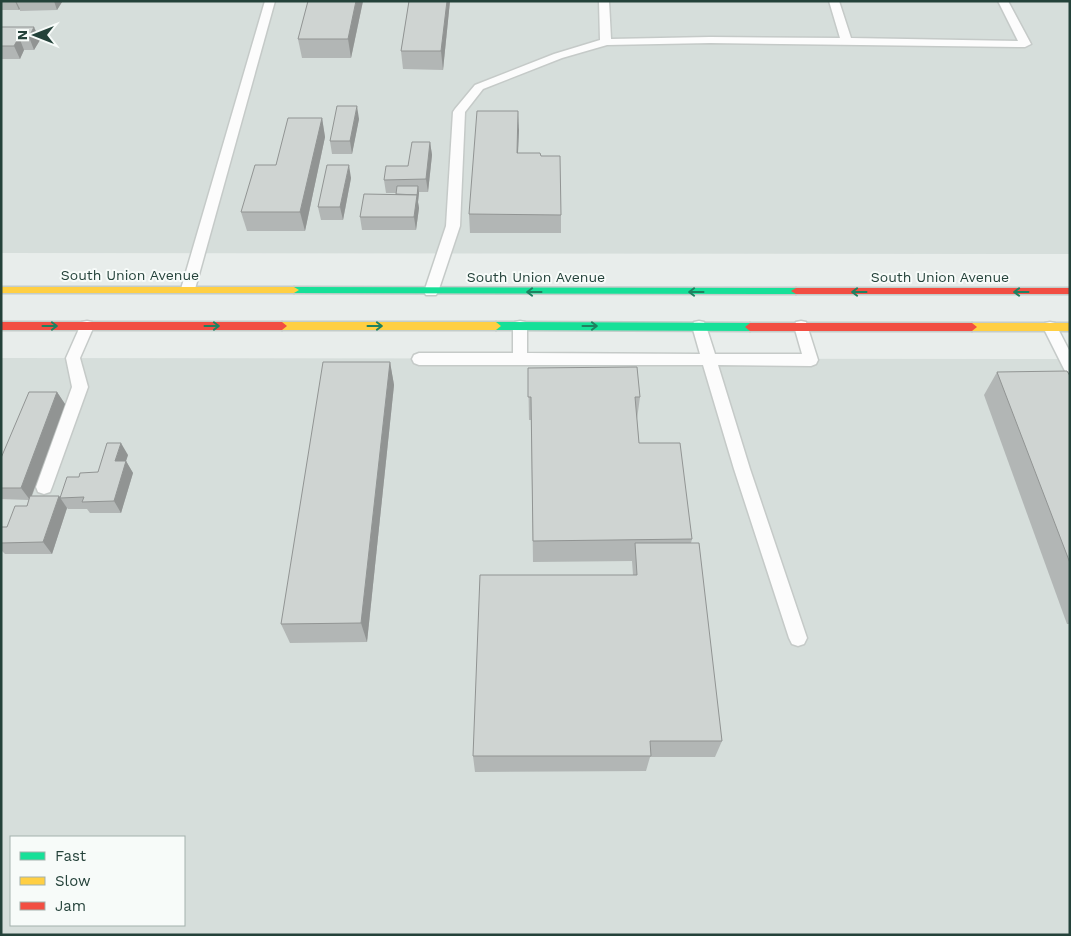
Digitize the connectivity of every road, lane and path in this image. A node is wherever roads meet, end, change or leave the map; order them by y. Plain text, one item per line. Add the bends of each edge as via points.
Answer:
1 (270, 1) edge
2 (604, 1) edge
3 (834, 1) edge
4 (1003, 1) edge
5 (606, 42) junction
6 (847, 42) junction
7 (188, 289) junction
8 (1, 290) edge
9 (431, 292) junction
10 (804, 292) junction
11 (1070, 292) edge
12 (774, 303) dead end
13 (420, 305) dead end
14 (206, 312) dead end
15 (579, 314) dead end
16 (1, 326) edge
17 (87, 326) junction
18 (184, 326) junction
19 (526, 326) junction
20 (699, 326) junction
21 (802, 326) junction
22 (1050, 327) junction
23 (1070, 327) edge
24 (520, 358) junction
25 (419, 359) dead end
26 (709, 359) junction
27 (1070, 367) edge
28 (44, 487) dead end
29 (798, 638) dead end

1 - 7 lane
2 - 5 lane
3 - 6 lane
4 - 6 lane via 1025,44
5 - 6 lane
5 - 9 lane via 558,56 479,87 458,112 453,226
7 - 8 main road, South Union Avenue
7 - 9 main road, South Union Avenue
10 -> 9 main road, South Union Avenue
9 - 13 main road
11 -> 10 main road, South Union Avenue
10 - 12 main road
14 - 18 main road
15 - 19 main road
16 -> 17 main road
17 - 18 main road
17 - 28 lane via 73,358 80,387
18 -> 19 main road
19 -> 20 main road
19 - 24 lane
20 - 21 main road
20 - 26 lane
21 - 22 main road
21 - 26 lane via 811,360
22 - 23 main road
22 - 27 lane
24 - 25 lane
24 - 26 lane
26 - 29 lane

